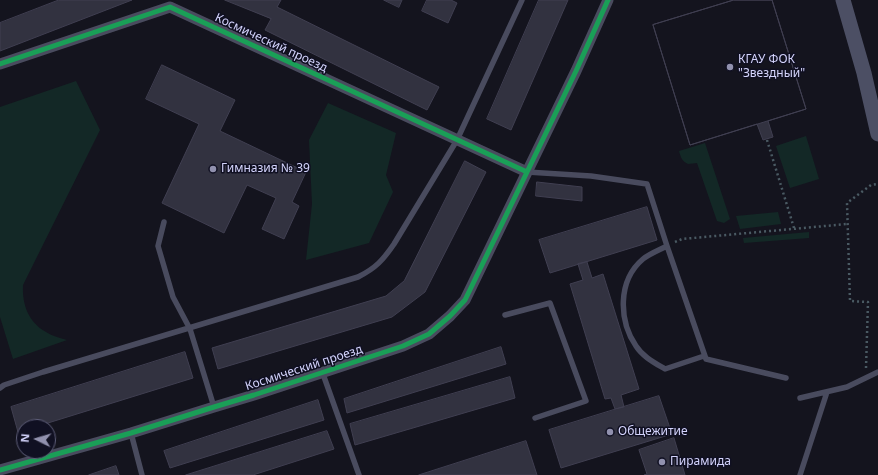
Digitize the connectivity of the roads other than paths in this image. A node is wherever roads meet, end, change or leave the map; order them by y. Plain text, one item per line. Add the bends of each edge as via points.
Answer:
1 (522, 0) edge
2 (608, 0) edge
3 (843, 0) edge
4 (0, 64) edge
5 (878, 134) edge
6 (457, 140) junction
7 (527, 172) junction
8 (164, 222) dead end
9 (667, 246) junction
10 (505, 315) dead end
11 (190, 329) junction
12 (704, 356) junction
13 (878, 372) edge
14 (323, 374) junction
15 (786, 378) dead end
16 (0, 388) edge
17 (827, 392) junction
18 (800, 398) dead end
19 (214, 407) junction
20 (535, 418) dead end
21 (131, 433) junction
22 (0, 466) edge
23 (0, 470) edge
24 (142, 475) edge
25 (359, 475) edge
26 (800, 475) edge

1 - 6 lane
2 - 7 street, Космический проезд
3 - 5 main road
4 - 6 street, Космический проезд via 170,8
6 - 7 street, Космический проезд
6 - 11 lane via 394,244 384,259 372,270 358,277
7 - 9 lane via 591,176 647,184
7 - 14 street, Космический проезд via 465,300 454,313 429,334 403,346
8 - 11 lane via 158,246 173,297
9 - 12 lane
9 - 12 lane via 643,259 633,270 624,288 623,311 627,330 637,347 651,361 665,369
10 - 20 lane via 550,303 586,401
11 - 16 lane via 44,372
11 - 19 lane
12 - 15 lane via 706,359
13 - 17 lane via 847,387
14 - 19 street, Космический проезд
14 - 25 lane
17 - 18 lane
17 - 26 lane
19 - 21 street, Космический проезд
21 - 23 street, Космический проезд
21 - 24 lane
22 - 23 lane

